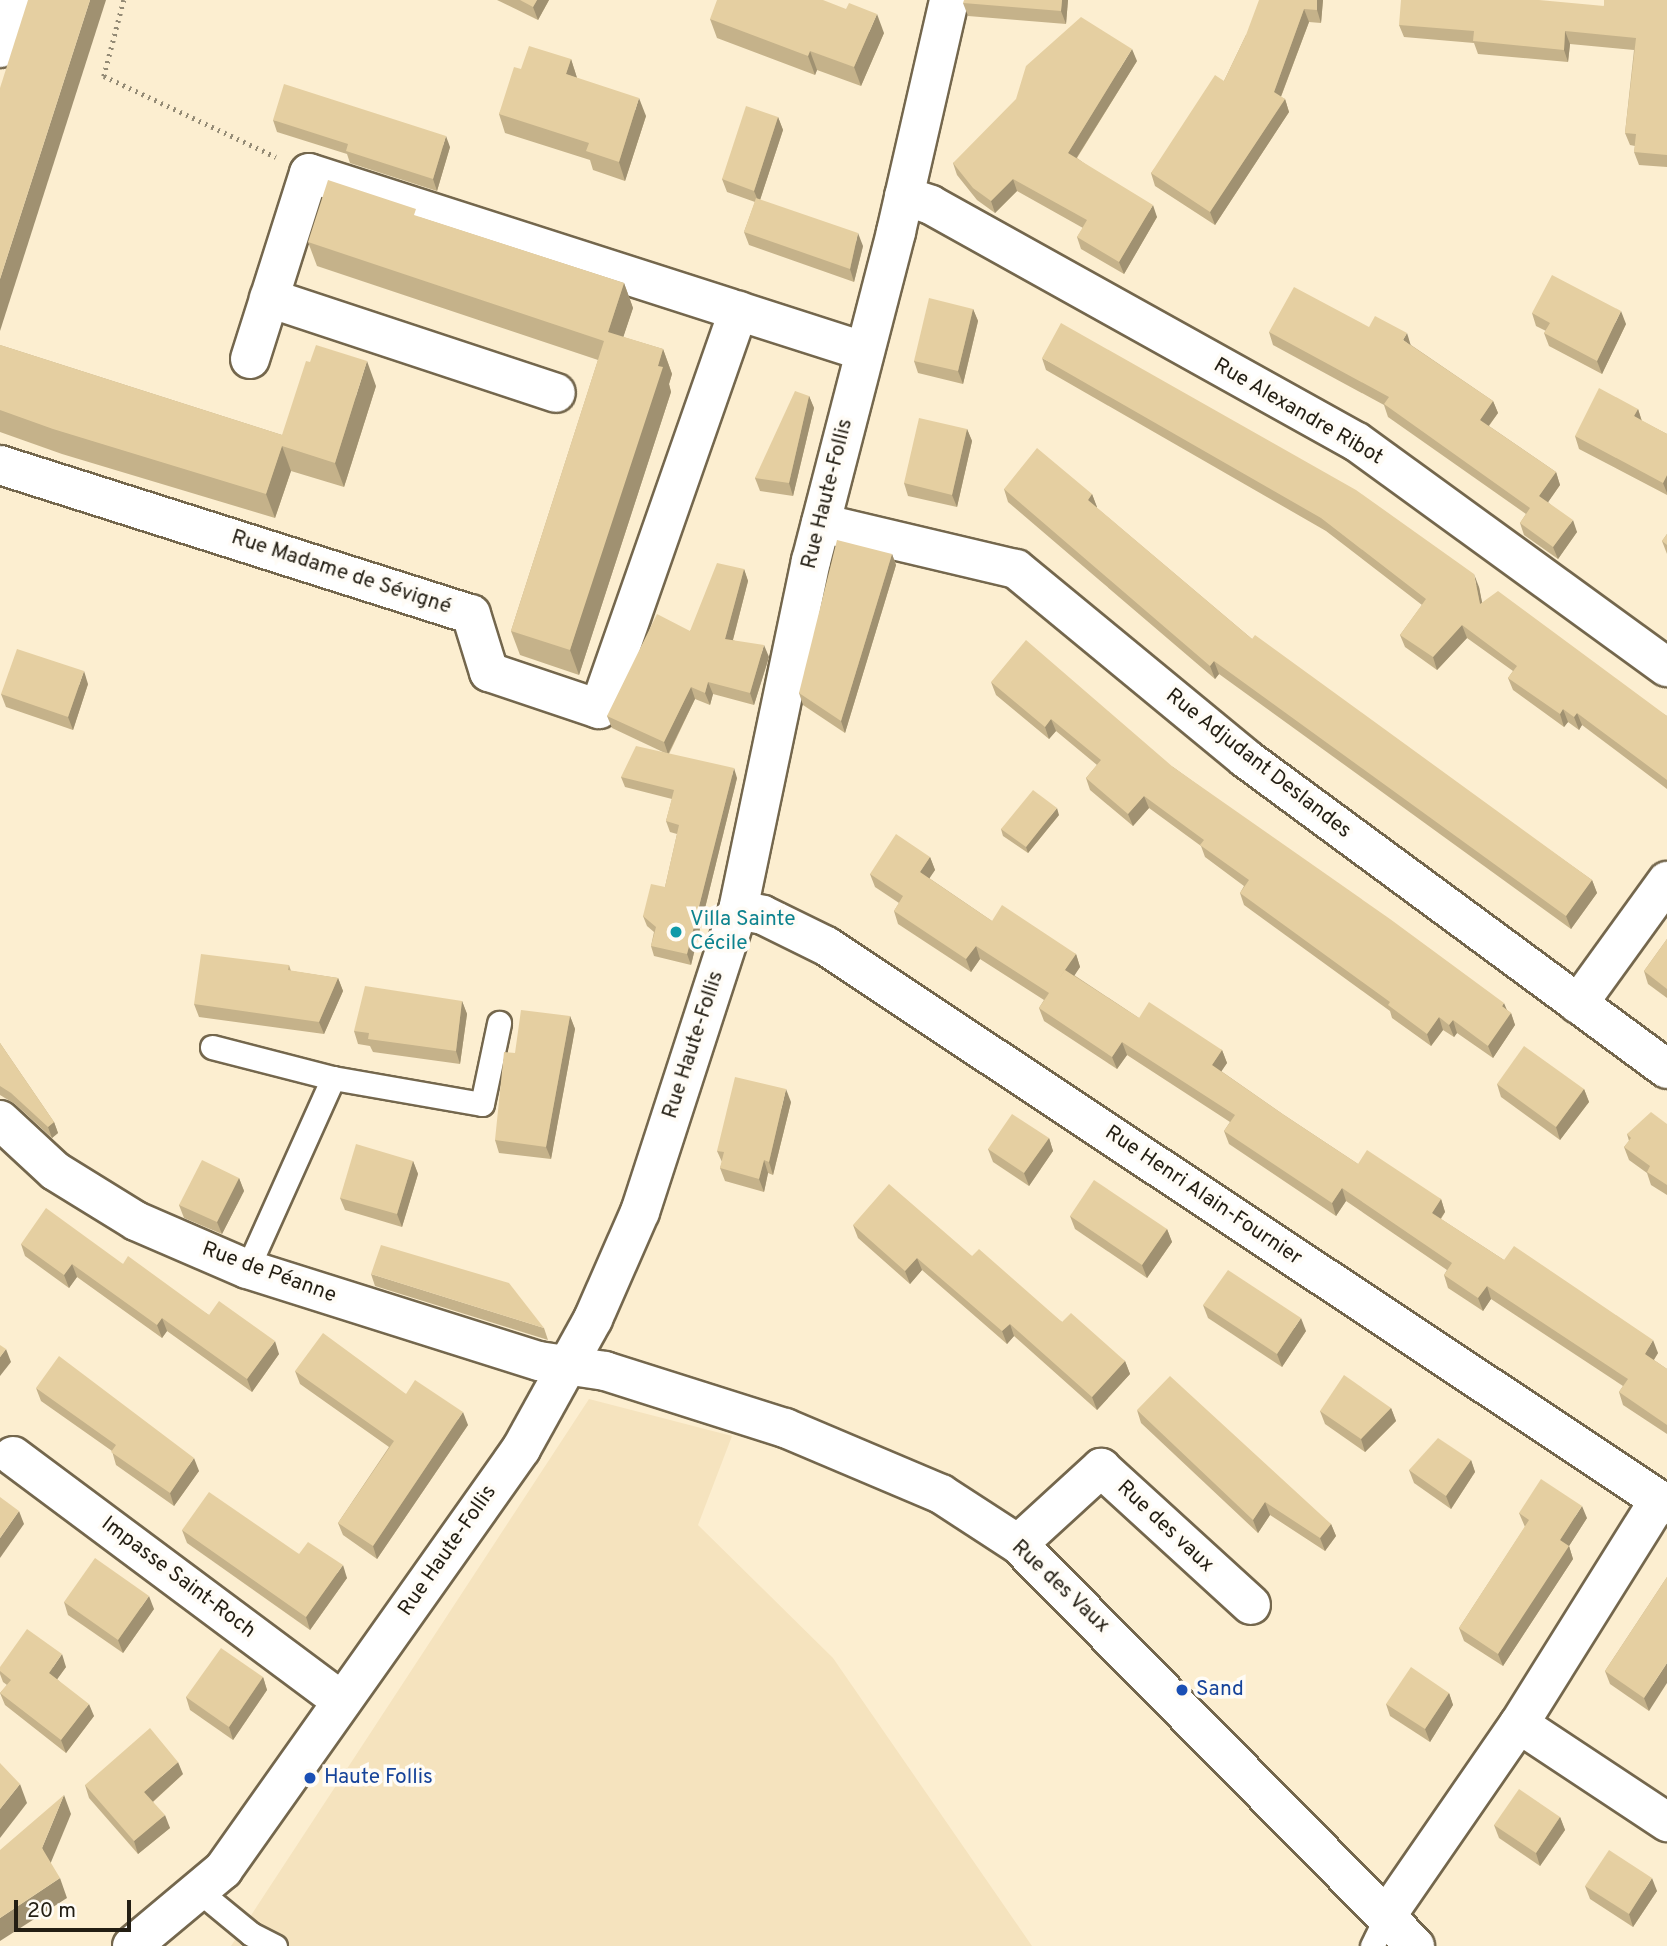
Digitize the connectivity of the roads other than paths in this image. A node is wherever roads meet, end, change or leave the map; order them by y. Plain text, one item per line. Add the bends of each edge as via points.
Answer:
1 (17, 0) edge
2 (949, 0) edge
3 (0, 48) edge
4 (904, 196) junction
5 (270, 298) junction
6 (738, 311) junction
7 (863, 351) junction
8 (250, 359) dead end
9 (556, 393) dead end
10 (0, 465) edge
11 (821, 523) junction
12 (1667, 667) edge
13 (1667, 881) edge
14 (738, 910) junction
15 (1578, 1004) junction
16 (499, 1023) dead end
17 (212, 1047) dead end
18 (1667, 1069) edge
19 (333, 1078) junction
20 (0, 1120) edge
21 (247, 1269) junction
22 (568, 1362) junction
23 (13, 1455) dead end
24 (1663, 1503) edge
25 (1018, 1544) junction
26 (1251, 1605) dead end
27 (342, 1701) junction
28 (1519, 1724) junction
29 (1667, 1822) edge
30 (200, 1892) junction
31 (1379, 1930) edge
32 (132, 1946) edge
33 (275, 1946) edge
34 (1415, 1946) edge

1 - 3 street
2 - 4 street, Rue Haute-Follis
4 - 7 street, Rue Haute-Follis
4 - 12 street, Rue Alexandre Ribot via 931,205 1357,442
5 - 6 street via 309,173
5 - 8 street
5 - 9 street
6 - 7 street
6 - 10 street, Rue Madame de Sévigné via 599,709 489,672 471,614
7 - 11 street, Rue Haute-Follis
11 - 14 street, Rue Haute-Follis
11 - 15 street, Rue Adjudant Deslandes via 1016,569 1245,758
13 - 15 street
14 - 22 street, Rue Haute-Follis via 640,1212 593,1319
14 - 24 street, Rue Henri Alain-Fournier via 763,915 826,946
15 - 18 street, Rue Adjudant Deslandes
16 - 19 lane via 482,1104
17 - 19 lane
19 - 21 lane
20 - 21 street, Rue de Péanne via 55,1171 136,1221
21 - 22 street, Rue de Péanne via 539,1362
22 - 25 street, Rue des Vaux via 785,1428 941,1494
22 - 27 street, Rue Haute-Follis via 521,1449
23 - 27 street, Impasse Saint-Roch
24 - 28 street, Rue Henri Alain-Fournier
25 - 26 street, Rue des vaux via 1101,1468
25 - 31 street, Rue des Vaux
27 - 30 street, Rue Haute-Follis via 223,1870
28 - 29 street
28 - 31 street, Rue Henri Alain-Fournier
30 - 32 street, Rue Haute-Follis
30 - 33 lane via 251,1934
31 - 34 street, Rue des Vaux

